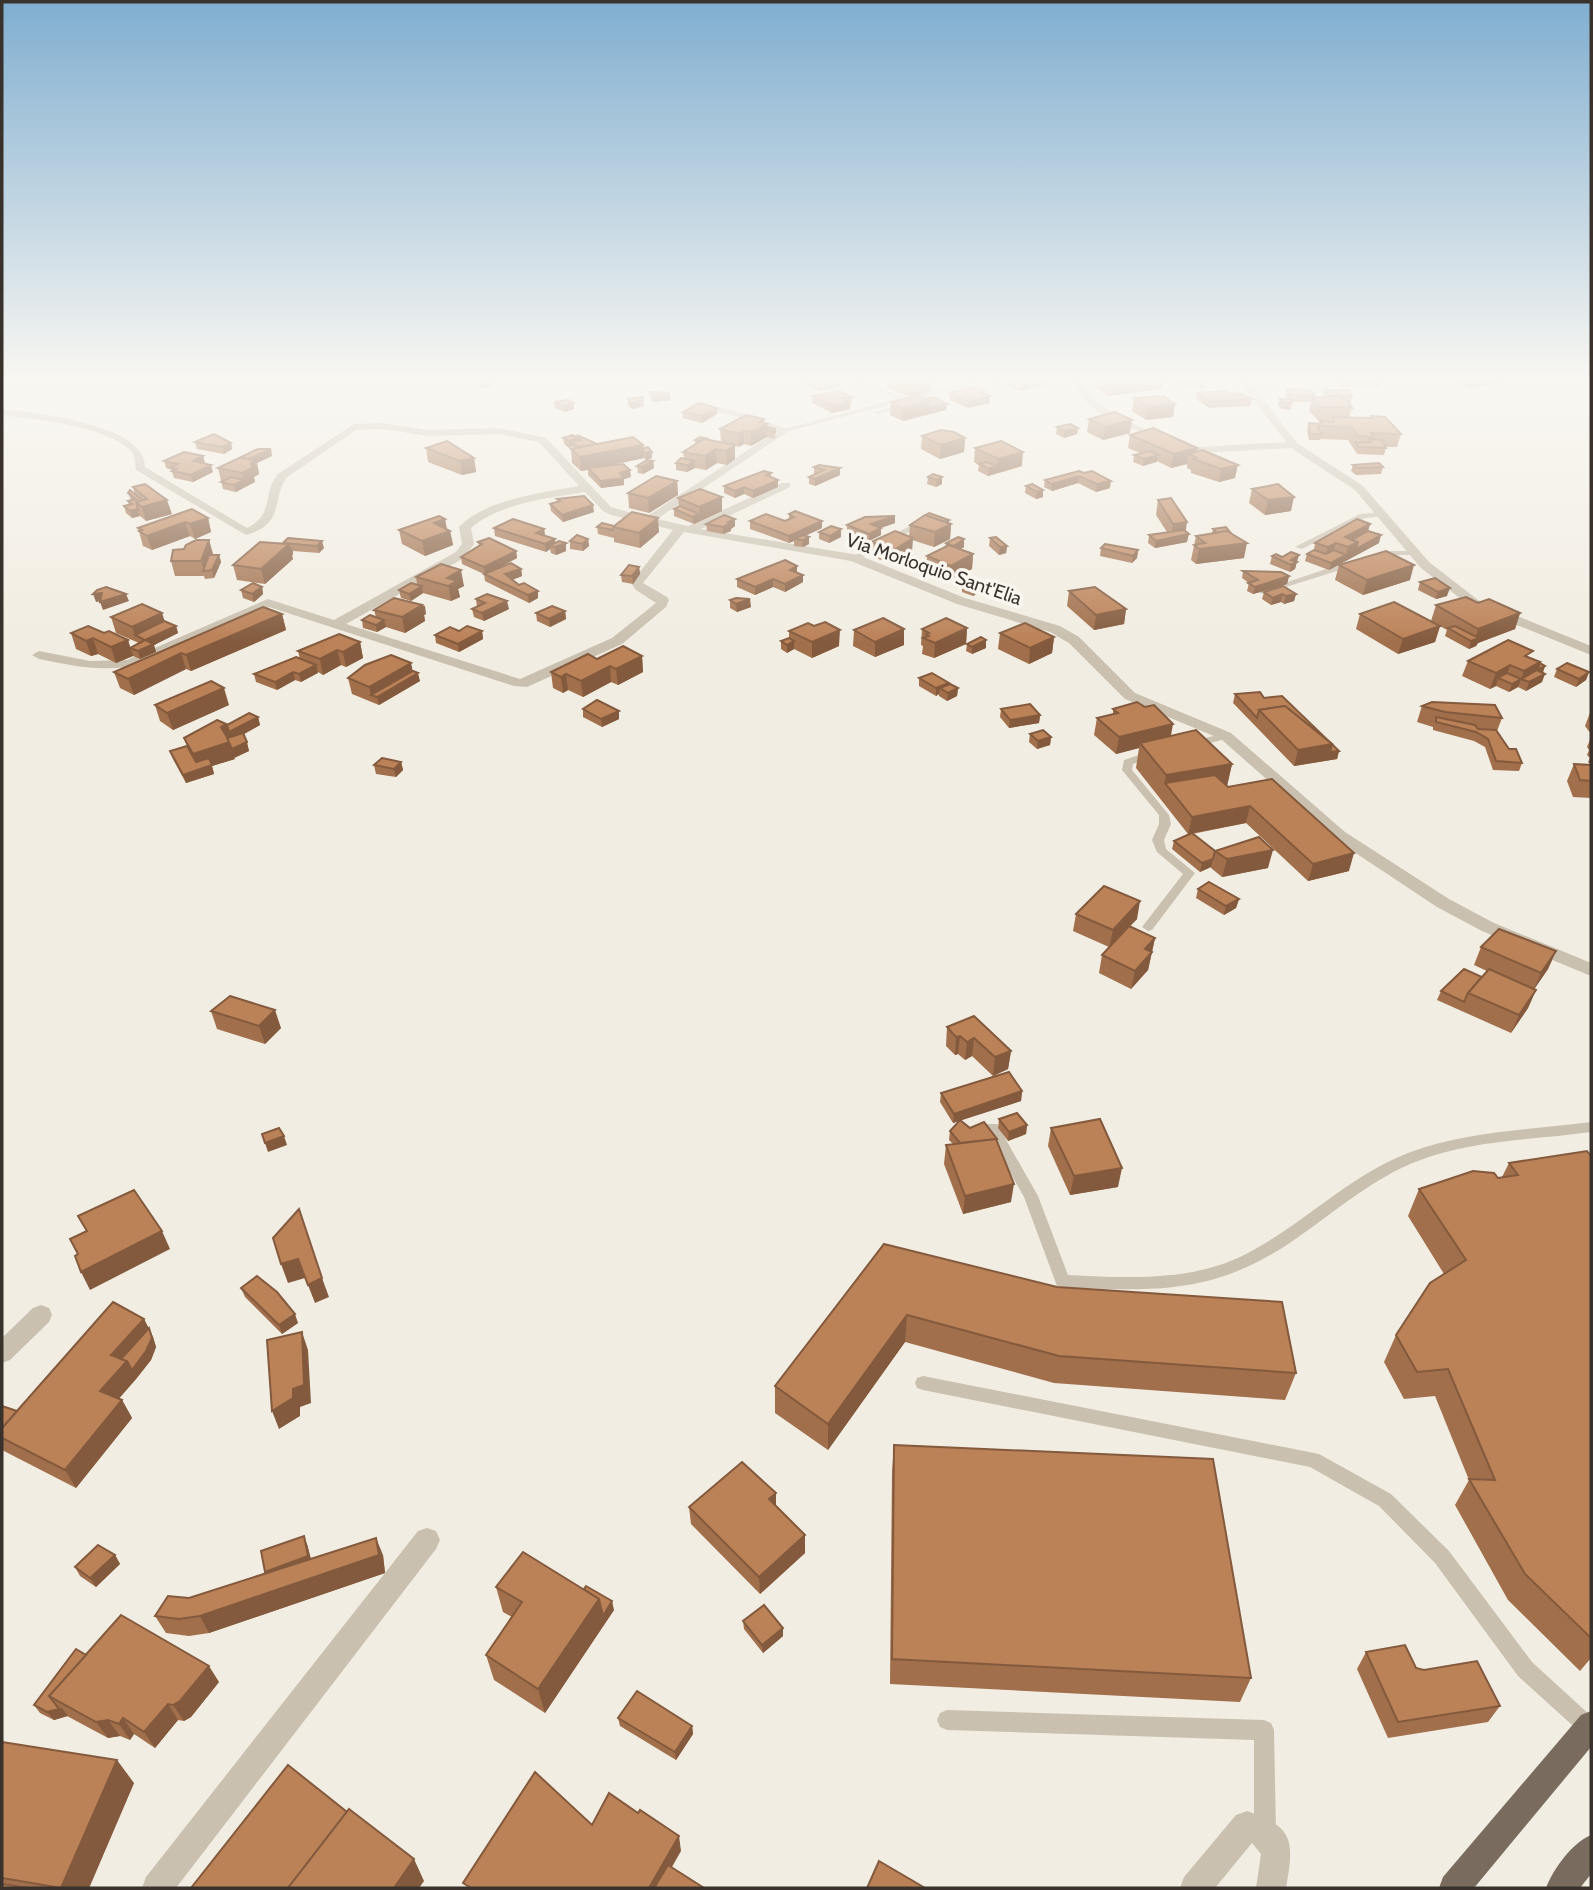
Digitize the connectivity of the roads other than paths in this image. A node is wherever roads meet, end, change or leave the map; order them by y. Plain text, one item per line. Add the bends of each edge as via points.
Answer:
1 (140, 466) edge
2 (296, 466) edge
3 (567, 466) edge
4 (731, 466) edge
5 (1326, 466) edge
6 (786, 485) dead end
7 (587, 488) junction
8 (1382, 514) junction
9 (647, 522) junction
10 (924, 522) edge
11 (685, 529) junction
12 (1299, 547) dead end
13 (1415, 553) junction
14 (854, 558) junction
15 (1261, 592) edge
16 (336, 624) junction
17 (1591, 651) edge
18 (39, 655) dead end
19 (1226, 736) junction
20 (1187, 745) edge
21 (1161, 752) edge
22 (1148, 927) dead end
23 (1591, 970) edge
24 (1591, 1127) edge
25 (992, 1129) edge
26 (41, 1315) dead end
27 (2, 1353) edge
28 (923, 1383) dead end
29 (427, 1541) dead end
30 (947, 1720) dead end
31 (1590, 1726) edge
32 (1265, 1832) junction
33 (1591, 1850) edge
34 (157, 1888) edge
35 (1195, 1888) edge
36 (1271, 1888) edge
37 (1454, 1888) edge
38 (1560, 1888) edge

1 - 2 street, Via Morloquio Sant'Elia via 246,532 269,519 278,481
3 - 7 street, Via Morloquio Sant'Elia
4 - 9 street
5 - 8 street via 1359,488
6 - 11 street
7 - 9 street, Via Morloquio Sant'Elia via 607,509
7 - 16 street via 519,502 475,518 465,527 468,544 460,555
8 - 12 lane via 1363,516
8 - 13 street
9 - 11 street, Via Morloquio Sant'Elia
10 - 14 lane
11 - 14 street, Via Morloquio Sant'Elia
11 - 16 street via 637,583 663,600 662,604 617,641 527,683
13 - 15 lane via 1386,553
13 - 17 street via 1474,603
14 - 19 street, Via Morloquio Sant'Elia via 961,601 1055,629 1074,640 1130,696
16 - 18 street via 268,603 123,666 98,668
19 - 20 lane
19 - 23 street, Via Morloquio Sant'Elia via 1339,835 1443,903
21 - 22 lane via 1135,758 1128,762 1127,770 1164,815 1158,840 1161,850 1189,873
24 - 25 lane via 1446,1147 1412,1158 1252,1259 1225,1271 1130,1284 1063,1280 1031,1196
26 - 27 street
28 - 31 lane via 1313,1460 1385,1500 1442,1557 1525,1669
29 - 34 street
30 - 32 lane via 1264,1730
31 - 37 main road
32 - 35 street via 1247,1826
32 - 36 street via 1277,1851
33 - 38 main road

